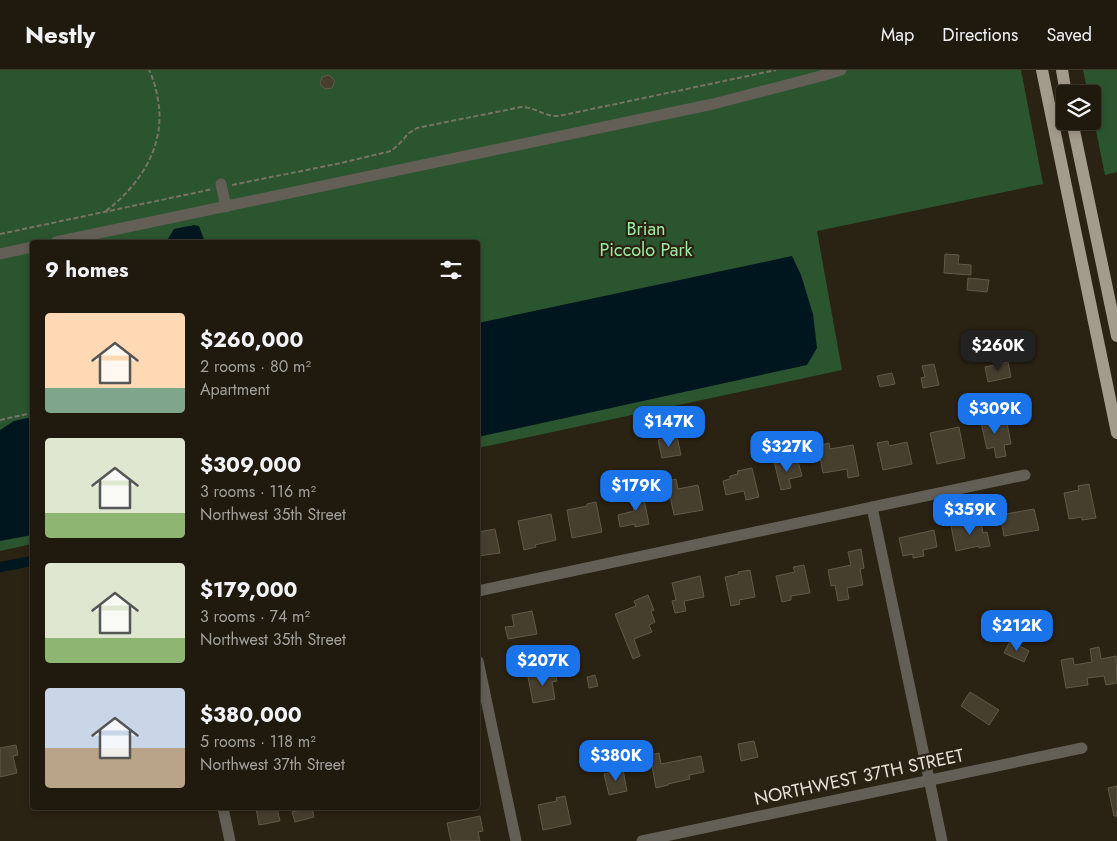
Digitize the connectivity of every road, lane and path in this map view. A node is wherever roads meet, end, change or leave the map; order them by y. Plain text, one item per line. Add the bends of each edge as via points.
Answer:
1 (149, 70) edge
2 (776, 70) edge
3 (841, 70) edge
4 (1042, 70) edge
5 (1062, 70) edge
6 (1064, 85) edge
7 (1074, 130) edge
8 (1080, 158) junction
9 (1061, 162) junction
10 (222, 186) junction
11 (226, 207) junction
12 (104, 212) junction
13 (0, 234) edge
14 (66, 240) edge
15 (30, 247) edge
16 (0, 254) edge
17 (1117, 336) edge
18 (30, 413) edge
19 (0, 420) edge
20 (1117, 433) edge
21 (1024, 476) dead end
22 (872, 507) junction
23 (480, 591) edge
24 (480, 670) edge
25 (1082, 748) dead end
26 (929, 780) junction
27 (223, 810) edge
28 (230, 841) edge
29 (516, 841) edge
30 (642, 841) edge
31 (942, 841) edge

1 - 12 path via 160,112 154,149 137,180
2 - 10 path via 560,116 548,116 530,107 521,107 417,128 391,151
3 - 11 street via 713,104
4 - 9 main road
5 - 6 main road
7 - 8 main road
8 - 9 main road
8 - 17 main road
9 - 20 main road
10 - 11 street
10 - 12 path
11 - 14 street
12 - 13 path
15 - 16 street
18 - 19 path
21 - 22 street
22 - 23 street
22 - 26 street
24 - 29 street
25 - 26 street, NORTHWEST 37TH STREET
26 - 30 street, NORTHWEST 37TH STREET
26 - 31 street
27 - 28 street

